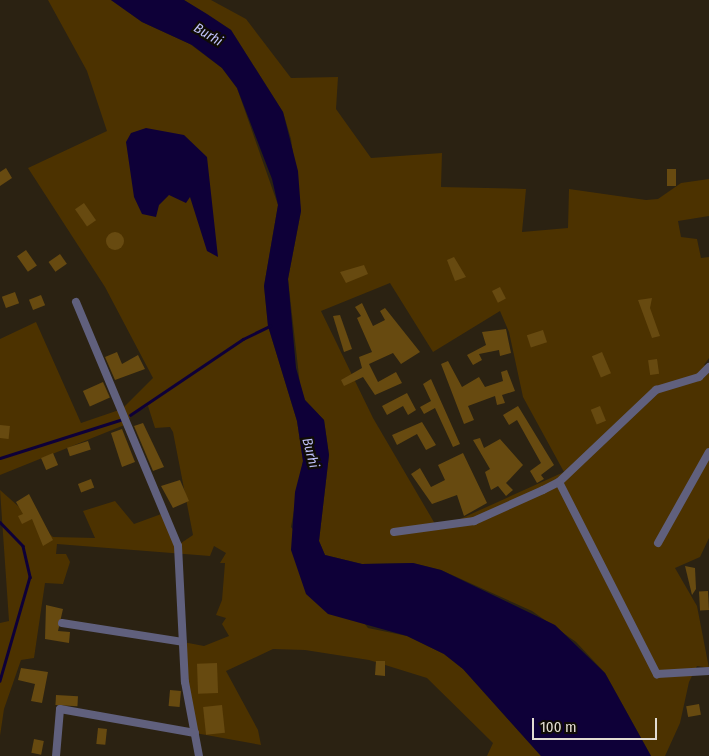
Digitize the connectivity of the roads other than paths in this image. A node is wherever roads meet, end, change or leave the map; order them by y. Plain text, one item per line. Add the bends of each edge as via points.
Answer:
1 (76, 302) dead end
2 (709, 370) edge
3 (709, 452) edge
4 (559, 482) junction
5 (394, 532) dead end
6 (658, 543) dead end
7 (62, 623) dead end
8 (183, 642) junction
9 (709, 671) edge
10 (195, 733) junction
11 (56, 756) edge
12 (199, 756) edge

1 - 8 street via 178,546
2 - 4 street via 656,390
3 - 6 street
4 - 5 street via 474,522
4 - 9 street via 657,674
7 - 8 street
8 - 10 street via 187,700
10 - 11 street via 60,709
10 - 12 street

